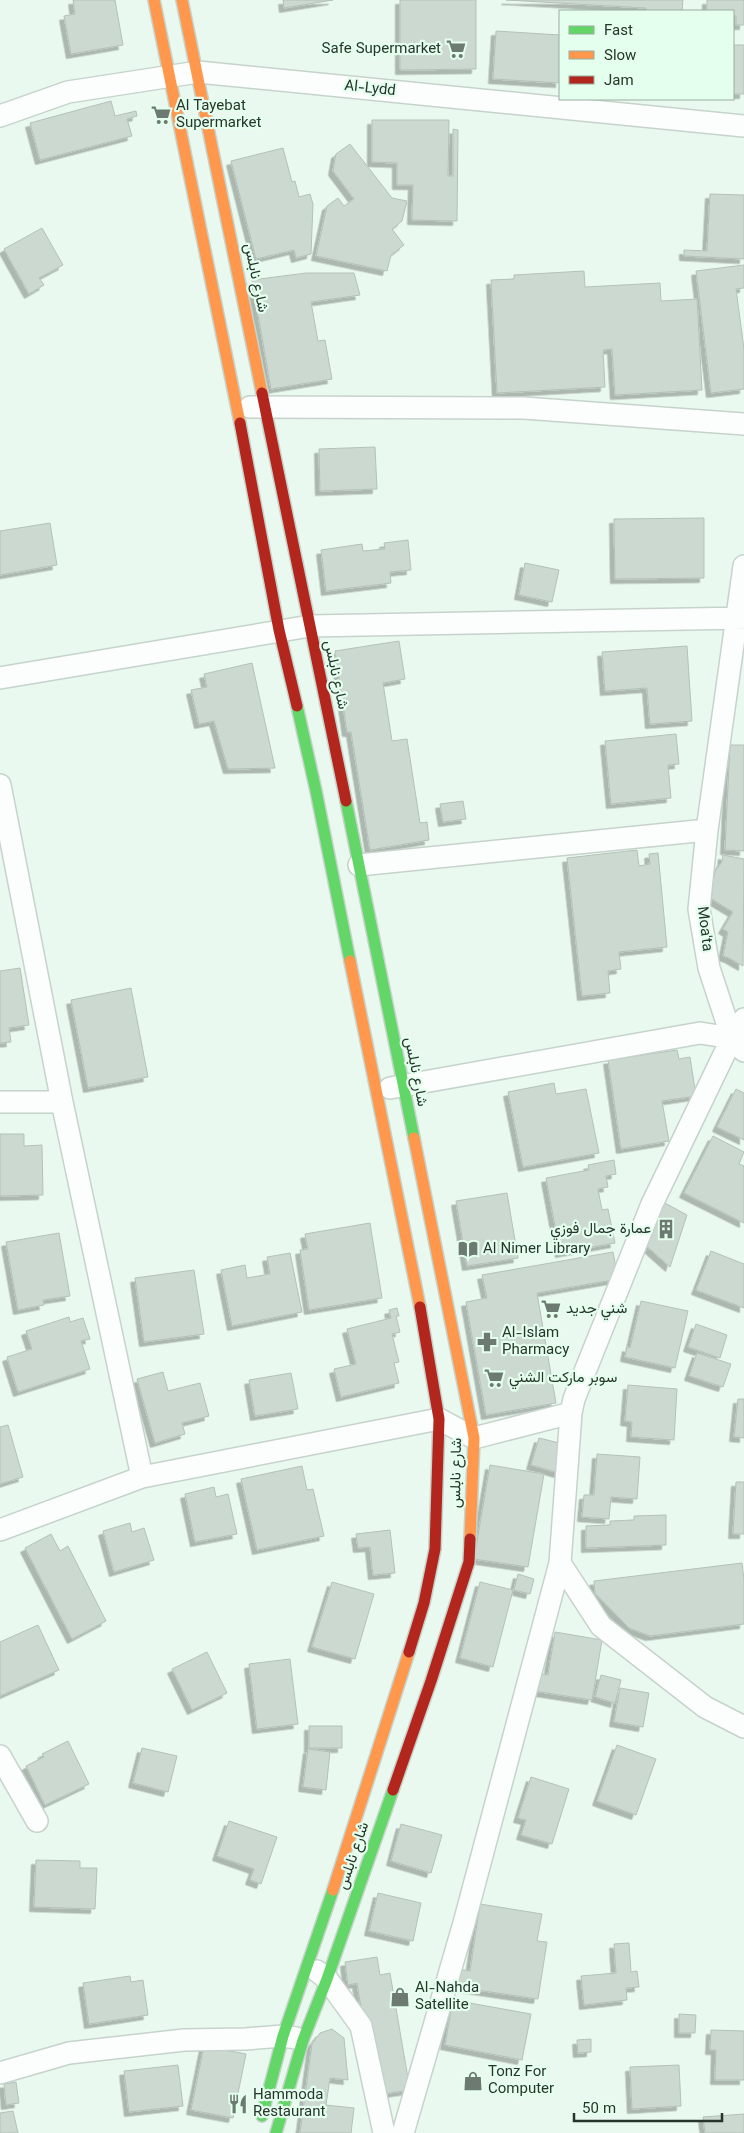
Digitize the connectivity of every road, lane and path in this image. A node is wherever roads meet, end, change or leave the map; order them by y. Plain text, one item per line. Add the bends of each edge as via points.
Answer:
1 (154, 0) edge
2 (182, 0) edge
3 (198, 72) junction
4 (169, 76) junction
5 (0, 116) edge
6 (744, 126) edge
7 (266, 406) junction
8 (237, 408) junction
9 (744, 424) edge
10 (744, 566) edge
11 (740, 618) edge
12 (310, 626) junction
13 (279, 630) junction
14 (0, 678) edge
15 (0, 785) edge
16 (707, 830) junction
17 (359, 865) junction
18 (744, 1019) edge
19 (738, 1045) edge
20 (402, 1086) junction
21 (377, 1090) junction
22 (0, 1102) edge
23 (62, 1102) junction
24 (571, 1412) junction
25 (439, 1418) junction
26 (474, 1438) junction
27 (142, 1478) junction
28 (0, 1530) edge
29 (560, 1563) junction
30 (744, 1727) edge
31 (0, 1756) edge
32 (37, 1821) dead end
33 (308, 1965) junction
34 (327, 1979) junction
35 (283, 2036) junction
36 (303, 2040) junction
37 (0, 2073) edge
38 (261, 2123) dead end
39 (276, 2133) edge
40 (384, 2133) edge
41 (403, 2133) edge

1 - 4 main road, شارع نابلس
2 - 3 main road, شارع نابلس
3 - 4 street, Al-Lydd
3 - 6 street, Al-Lydd
3 - 7 main road, شارع نابلس
4 - 5 street, Al-Lydd via 68,92
4 - 8 main road, شارع نابلس
7 - 8 street
7 - 9 street via 524,408
7 - 12 main road, شارع نابلس
8 - 13 main road, شارع نابلس
10 - 11 street, Moa'ta
11 - 12 street
11 - 16 street, Moa'ta
12 - 13 street
12 - 17 main road, شارع نابلس
13 - 14 street
13 - 21 main road, شارع نابلس via 316,791
15 - 23 street
16 - 17 street
16 - 19 street, Moa'ta via 700,909 709,968
17 - 20 main road, شارع نابلس
18 - 19 street
19 - 20 street via 700,1033
19 - 24 street via 652,1204
20 - 21 street
20 - 26 main road, شارع نابلس
21 - 25 main road, شارع نابلس
22 - 23 street
23 - 27 street
24 - 26 street
24 - 29 street
25 - 26 street
25 - 27 street
25 - 33 main road, شارع نابلس via 435,1549 424,1603
26 - 34 main road, شارع نابلس via 469,1562 432,1681
27 - 28 street
29 - 30 street via 600,1626 705,1707
29 - 41 street via 464,1923
31 - 32 street
33 - 34 street
33 - 35 main road, شارع نابلس
34 - 36 main road, شارع نابلس
34 - 40 street via 361,2026
35 - 36 street
35 - 37 street via 184,2040 69,2053
35 - 38 main road, شارع نابلس
36 - 39 main road, شارع نابلس

